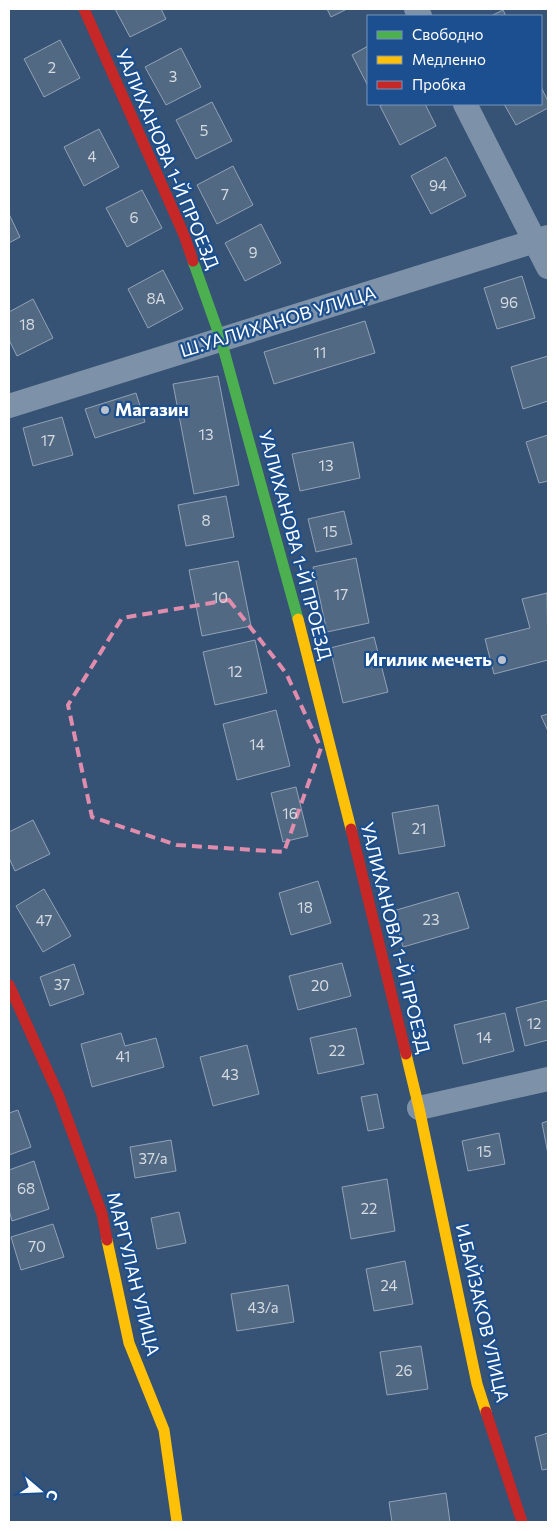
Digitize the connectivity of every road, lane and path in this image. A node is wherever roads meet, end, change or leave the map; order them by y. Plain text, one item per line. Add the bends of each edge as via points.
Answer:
1 (84, 9) edge
2 (466, 105) edge
3 (542, 239) edge
4 (548, 267) edge
5 (221, 340) junction
6 (9, 406) edge
7 (9, 985) edge
8 (548, 1079) edge
9 (419, 1108) junction
10 (177, 1522) edge
11 (522, 1522) edge

1 - 5 street, УАЛИХАНОВА 1-Й ПРОЕЗД via 184,235
2 - 3 street
3 - 4 street
3 - 5 street, Ш.УАЛИХАНОВ УЛИЦА
5 - 6 street, Ш.УАЛИХАНОВ УЛИЦА
5 - 9 street, УАЛИХАНОВА 1-Й ПРОЕЗД via 300,625
7 - 10 street, МАРГУЛАН УЛИЦА via 59,1096 102,1214 129,1343 164,1430
8 - 9 street
9 - 11 street, И.БАЙЗАКОВ УЛИЦА via 477,1384

